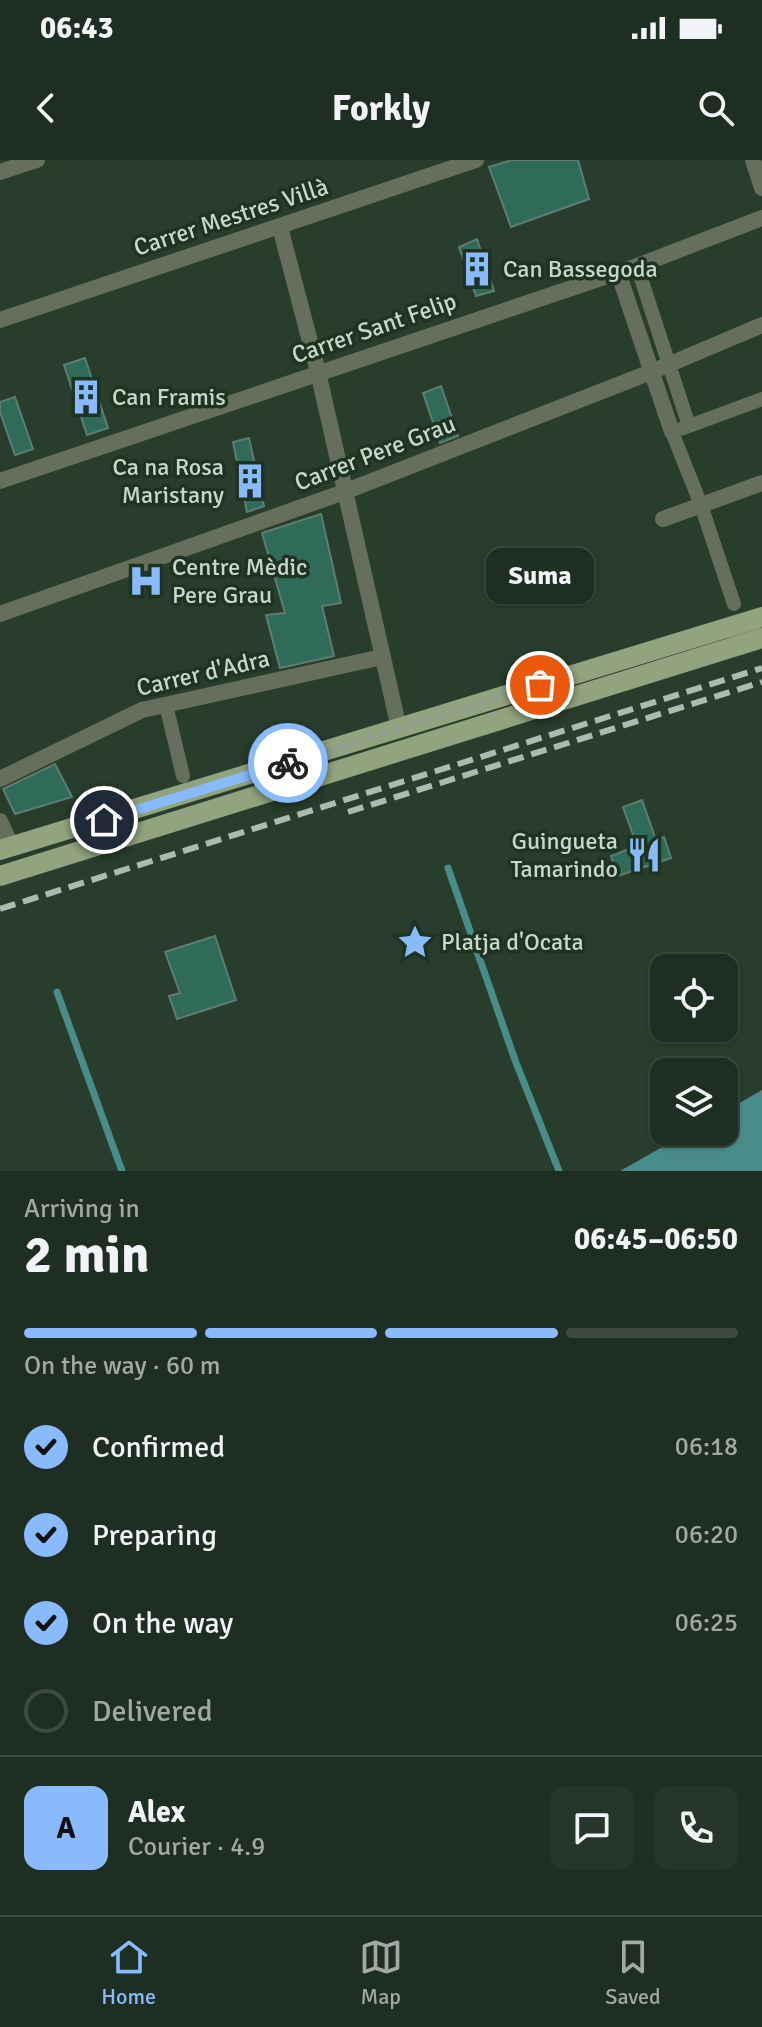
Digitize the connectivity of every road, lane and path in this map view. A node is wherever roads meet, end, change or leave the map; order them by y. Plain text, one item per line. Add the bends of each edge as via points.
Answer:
1 (37, 160) edge
2 (476, 160) edge
3 (753, 160) edge
4 (0, 172) edge
5 (762, 188) edge
6 (762, 218) edge
7 (280, 227) junction
8 (637, 266) junction
9 (618, 272) junction
10 (0, 320) edge
11 (762, 325) edge
12 (669, 364) junction
13 (318, 372) junction
14 (651, 372) junction
15 (762, 399) edge
16 (689, 426) junction
17 (672, 432) junction
18 (0, 481) edge
19 (762, 483) edge
20 (344, 492) junction
21 (701, 505) junction
22 (663, 519) dead end
23 (734, 604) dead end
24 (0, 614) edge
25 (762, 617) edge
26 (762, 638) edge
27 (382, 657) junction
28 (166, 705) junction
29 (399, 728) junction
30 (183, 776) dead end
31 (0, 779) edge
32 (0, 821) edge
33 (6, 848) edge
34 (0, 865) edge
35 (0, 876) edge

1 - 4 street
2 - 7 street, Carrer Mestres Villà
3 - 5 street
6 - 8 street, Carrer Sant Felip
7 - 10 street, Carrer Mestres Villà
7 - 13 street
8 - 9 street, Carrer Sant Felip
8 - 12 street
9 - 13 street, Carrer Sant Felip
9 - 14 street
11 - 12 street, Carrer Pere Grau
12 - 14 street, Carrer Pere Grau
12 - 16 street
13 - 18 street, Carrer Sant Felip
13 - 20 street
14 - 17 street
14 - 20 street, Carrer Pere Grau
15 - 16 street
16 - 17 street
17 - 21 street
19 - 21 street
20 - 24 street, Carrer Pere Grau
20 - 27 street
21 - 22 street
21 - 23 street
25 - 29 main road
26 - 35 main road
27 - 28 street, Carrer d'Adra
27 - 29 street
28 - 30 street
28 - 31 street, Carrer d'Adra via 142,710
29 - 33 main road
32 - 33 street
33 - 34 main road

